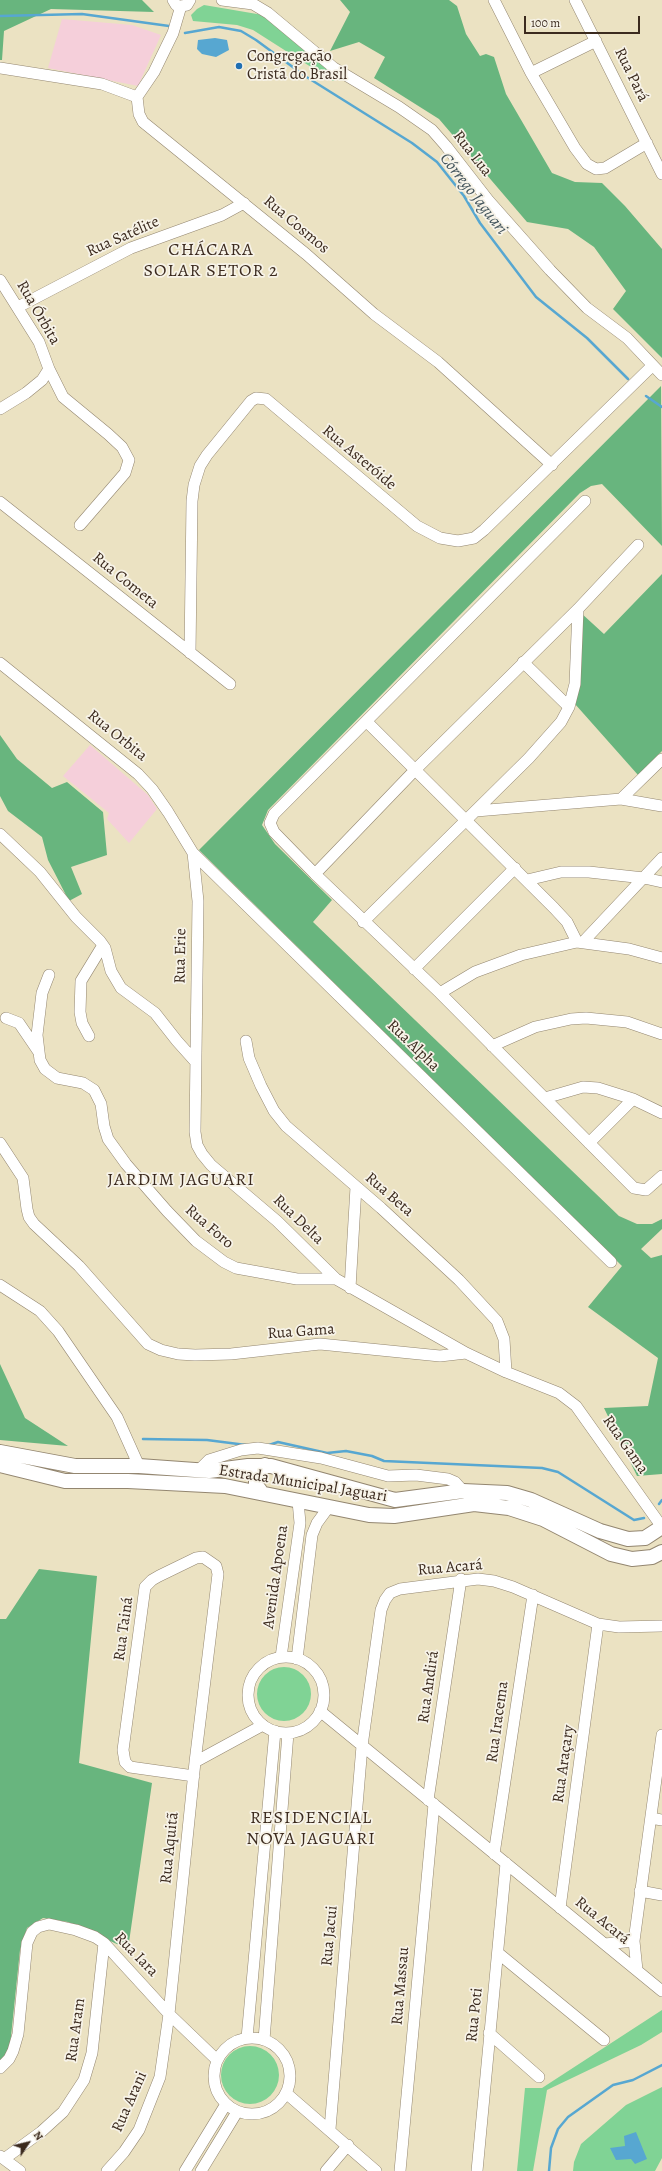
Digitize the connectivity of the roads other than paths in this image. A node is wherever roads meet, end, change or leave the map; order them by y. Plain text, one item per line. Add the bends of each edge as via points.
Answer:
1 (200, 0) edge
2 (222, 0) edge
3 (494, 0) edge
4 (575, 0) edge
5 (183, 2) edge
6 (596, 41) junction
7 (0, 68) edge
8 (531, 73) junction
9 (137, 97) junction
10 (647, 143) junction
11 (662, 174) edge
12 (244, 203) junction
13 (0, 280) edge
14 (18, 307) junction
15 (652, 366) junction
16 (49, 369) junction
17 (662, 375) edge
18 (0, 409) edge
19 (552, 465) junction
20 (586, 501) dead end
21 (0, 502) edge
22 (80, 525) dead end
23 (638, 545) dead end
24 (578, 609) junction
25 (190, 653) junction
26 (523, 662) junction
27 (0, 663) edge
28 (230, 684) dead end
29 (569, 707) junction
30 (367, 722) junction
31 (662, 759) edge
32 (415, 770) junction
33 (621, 799) junction
34 (662, 806) edge
35 (476, 811) junction
36 (467, 819) junction
37 (0, 834) edge
38 (193, 853) junction
39 (662, 858) edge
40 (515, 868) junction
41 (315, 874) junction
42 (644, 878) junction
43 (527, 880) junction
44 (662, 882) edge
45 (363, 922) junction
46 (580, 942) junction
47 (103, 945) junction
48 (662, 958) edge
49 (414, 969) junction
50 (49, 974) dead end
51 (440, 993) junction
52 (6, 1018) dead end
53 (662, 1034) edge
54 (89, 1036) dead end
55 (246, 1041) dead end
56 (492, 1046) junction
57 (39, 1052) junction
58 (194, 1060) junction
59 (545, 1098) junction
60 (633, 1099) junction
61 (662, 1112) edge
62 (0, 1143) edge
63 (589, 1143) junction
64 (662, 1176) edge
65 (356, 1187) junction
66 (611, 1262) dead end
67 (336, 1280) junction
68 (0, 1285) edge
69 (350, 1288) junction
70 (466, 1353) junction
71 (506, 1372) junction
72 (0, 1452) edge
73 (0, 1465) edge
74 (265, 1465) junction
75 (75, 1466) junction
76 (139, 1466) junction
77 (198, 1470) junction
78 (74, 1482) junction
79 (463, 1491) junction
80 (262, 1493) junction
81 (372, 1494) junction
82 (298, 1501) junction
83 (328, 1508) junction
84 (369, 1515) junction
85 (662, 1527) edge
86 (645, 1538) junction
87 (657, 1554) edge
88 (461, 1579) junction
89 (532, 1595) junction
90 (598, 1624) junction
91 (662, 1626) edge
92 (280, 1657) junction
93 (297, 1659) junction
94 (320, 1711) junction
95 (263, 1725) junction
96 (275, 1731) junction
97 (288, 1732) junction
98 (662, 1736) edge
99 (362, 1746) junction
100 (195, 1762) junction
101 (194, 1776) junction
102 (431, 1802) junction
103 (657, 1819) edge
104 (494, 1854) junction
105 (506, 1863) junction
106 (261, 1886) junction
107 (276, 1888) junction
108 (640, 1891) junction
109 (662, 1895) edge
110 (560, 1908) junction
111 (634, 1941) junction
112 (104, 1943) junction
113 (604, 1944) junction
114 (498, 1952) junction
115 (637, 1970) junction
116 (662, 1991) edge
117 (169, 2014) junction
118 (489, 2033) junction
119 (247, 2038) junction
120 (264, 2040) junction
121 (604, 2040) dead end
122 (217, 2060) junction
123 (0, 2068) edge
124 (539, 2077) dead end
125 (286, 2093) junction
126 (226, 2104) junction
127 (237, 2112) junction
128 (330, 2130) junction
129 (348, 2145) junction
130 (2, 2158) edge
131 (20, 2171) edge
132 (106, 2171) edge
133 (185, 2171) edge
134 (201, 2171) edge
135 (326, 2171) edge
136 (376, 2171) edge
137 (400, 2171) edge
138 (477, 2171) edge

1 - 5 street
2 - 15 street, Rua Lua via 253,4 268,12 334,68 400,107 432,130 488,200 546,265 588,308 627,338
3 - 8 street
4 - 6 street, Rua Pará
5 - 9 street via 173,33 154,72
6 - 8 street
6 - 10 street, Rua Pará
7 - 9 street via 102,84
8 - 10 street via 586,164 596,169 610,166
9 - 12 street, Rua Cosmos via 139,114 143,122
10 - 11 street, Rua Pará
12 - 14 street, Rua Satélite via 222,215 131,248
12 - 19 street, Rua Cosmos via 374,314 438,362
13 - 14 street, Rua Órbita
14 - 16 street, Rua Órbita via 39,342
15 - 17 street, Rua Lua
15 - 19 street, Rua Asteróide
16 - 18 street, Rua Órbita via 42,380
16 - 22 street via 63,397 122,447 129,460 125,473
19 - 25 street, Rua Asteróide via 474,538 458,541 440,538 417,526 266,399 256,398 207,455 200,466 194,485
20 - 30 street
21 - 25 street, Rua Cometa
23 - 24 street
24 - 26 street
24 - 29 street via 575,684
25 - 28 street, Rua Cometa
26 - 29 street
26 - 32 street
27 - 38 street, Rua Orbita via 138,774 160,800
29 - 35 street via 561,722 530,758
30 - 32 street
30 - 41 street via 271,819 274,832
31 - 33 street
32 - 36 street
32 - 41 street
33 - 34 street
33 - 35 street
35 - 36 street
36 - 40 street
36 - 45 street
37 - 47 street via 40,872 76,917
38 - 58 street, Rua Erie via 198,901
38 - 66 street, Rua Alpha
39 - 42 street
40 - 43 street
40 - 49 street
41 - 45 street
42 - 43 street via 589,872 561,872
42 - 44 street
42 - 46 street
43 - 46 street via 567,922
45 - 49 street
46 - 48 street via 629,949
46 - 51 street via 521,955 475,972
47 - 54 street via 90,963 80,987 82,1023
47 - 58 street via 116,981 127,994 155,1014
49 - 51 street
50 - 57 street, Rua Foro via 42,992 38,1015
51 - 56 street
52 - 57 street via 18,1023
53 - 56 street via 627,1022 579,1019 534,1027
55 - 65 street, Rua Beta via 249,1058 274,1111 286,1126
56 - 59 street
57 - 67 street, Rua Foro via 45,1069 51,1076 83,1083 94,1090 101,1104 108,1139 115,1151 167,1211 210,1252 236,1268 297,1279
58 - 67 street, Rua Delta via 195,1132 197,1145 202,1154 211,1165 277,1221
59 - 60 street via 583,1087 598,1088
59 - 63 street
60 - 61 street
60 - 63 street
62 - 70 street, Rua Gama via 22,1178 29,1217 34,1224 79,1266 144,1340 160,1350 178,1354 231,1354 334,1344 440,1356
63 - 64 street via 637,1190 646,1190
65 - 69 street
65 - 71 street, Rua Beta via 459,1280 497,1321 504,1339
67 - 69 street, Rua Delta
68 - 76 street via 40,1311 58,1331 117,1417
69 - 70 street, Rua Delta
70 - 71 street, Rua Gama
71 - 85 street, Rua Gama via 559,1393 576,1406
72 - 75 main road, Estrada Municipal Jaguari
73 - 78 main road, Estrada Municipal Jaguari
74 - 77 main road, Estrada Municipal Jaguari
74 - 80 main road via 256,1476 256,1485
74 - 81 main road, Estrada Municipal Jaguari
75 - 76 main road, Estrada Municipal Jaguari
75 - 78 main road
76 - 77 main road, Estrada Municipal Jaguari
77 - 79 street via 209,1460 241,1450 258,1448 321,1458 388,1476 416,1474 448,1479 455,1482
78 - 80 main road, Estrada Municipal Jaguari via 128,1481 225,1486
79 - 81 main road, Estrada Municipal Jaguari via 399,1500
79 - 86 main road, Estrada Municipal Jaguari via 507,1493 531,1500 621,1538
80 - 82 main road, Estrada Municipal Jaguari
81 - 84 main road via 376,1504
82 - 83 main road, Estrada Municipal Jaguari
82 - 92 street, Avenida Apoena via 300,1523
83 - 84 main road, Estrada Municipal Jaguari
83 - 93 street, Avenida Apoena via 316,1523 312,1535
84 - 87 main road, Estrada Municipal Jaguari via 394,1516 474,1504 509,1508 543,1519 611,1554 632,1559
85 - 86 main road
86 - 87 main road via 641,1548 645,1554
88 - 89 street, Rua Acará via 494,1581
88 - 99 street, Rua Acará via 400,1589 390,1593 385,1600 381,1610
88 - 102 street, Rua Andirá
89 - 90 street, Rua Acará
89 - 104 street, Rua Iracema
90 - 91 street, Rua Acará via 619,1627
90 - 110 street, Rua Araçary
92 - 93 street
92 - 95 street via 261,1666 249,1685 250,1707
93 - 94 street via 315,1671 320,1680 323,1696
94 - 97 street via 307,1726
94 - 99 street, Rua Acará
95 - 96 street
95 - 100 street
96 - 97 street
96 - 106 street
97 - 107 street
98 - 103 street, Rua Acará
99 - 102 street, Rua Acará
99 - 128 street, Rua Jacui
100 - 101 street, Rua Aquitã
100 - 101 street, Rua Tainá via 218,1574 216,1566 203,1558 196,1558 159,1576 146,1587 123,1750 125,1762 130,1767
101 - 117 street, Rua Aquitã
102 - 104 street, Rua Acará
102 - 137 street, Rua Massau
103 - 108 street, Rua Acará
104 - 105 street, Rua Acará
105 - 110 street, Rua Acará
105 - 114 street, Rua Poti
106 - 107 street
106 - 119 street
107 - 120 street
108 - 109 street
108 - 111 street, Rua Acará
110 - 113 street, Rua Acará
111 - 113 street
111 - 115 street, Rua Acará
112 - 117 street, Rua Iara
112 - 123 street, Rua Iara via 95,1936 56,1924 38,1927 32,1932 27,1943 18,2034 11,2055
112 - 130 street, Rua Aram via 92,2053 84,2080 63,2112 41,2132
113 - 115 street, Rua Acará
114 - 118 street, Rua Poti
114 - 121 street
115 - 116 street
117 - 122 street, Rua Iara
117 - 132 street, Rua Arani via 155,2093 139,2130 124,2152
118 - 124 street
118 - 138 street, Rua Poti
119 - 120 street
119 - 122 street via 235,2041 224,2049
120 - 125 street via 274,2044 287,2061 290,2072
122 - 126 street via 214,2083
125 - 127 street via 280,2103 260,2114
125 - 128 street
126 - 127 street
126 - 133 street
127 - 134 street
128 - 129 street
129 - 135 street
129 - 136 street
130 - 131 street

